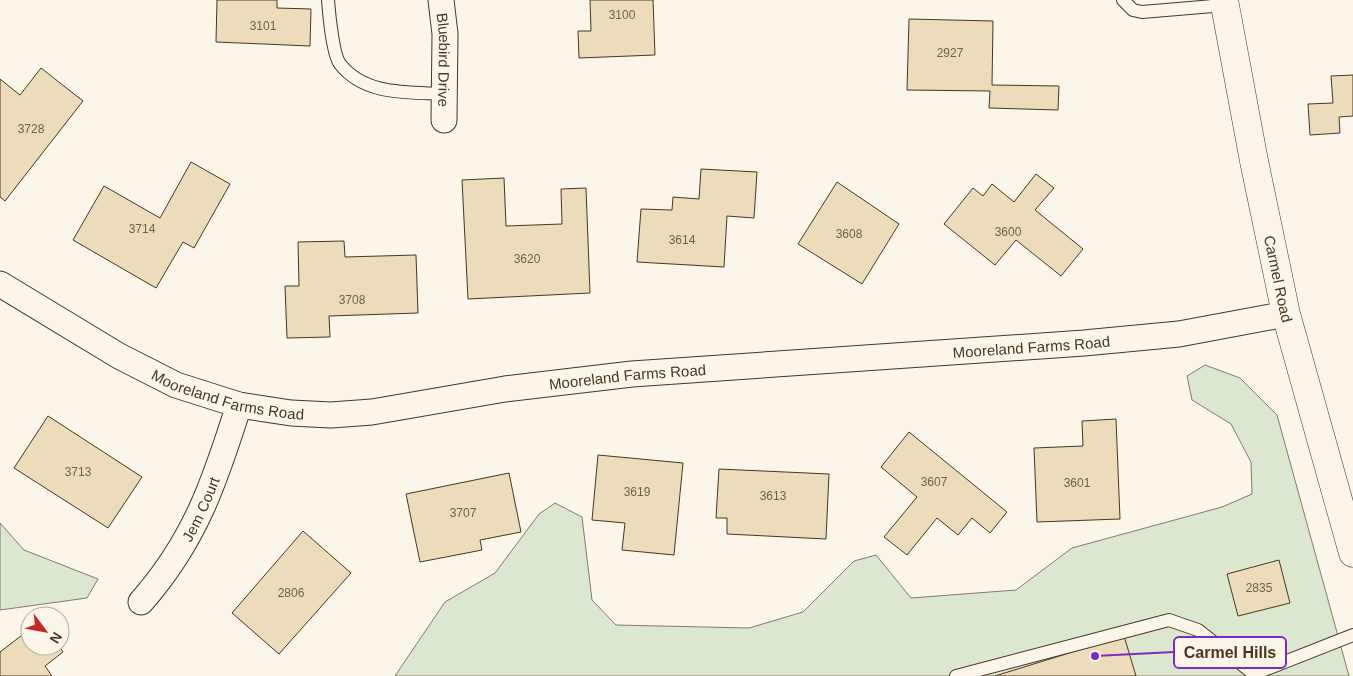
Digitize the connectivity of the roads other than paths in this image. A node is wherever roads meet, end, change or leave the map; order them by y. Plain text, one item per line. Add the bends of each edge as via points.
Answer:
1 (328, 0) edge
2 (441, 0) edge
3 (1123, 0) edge
4 (1224, 3) edge
5 (445, 94) junction
6 (444, 120) dead end
7 (0, 284) edge
8 (1286, 314) junction
9 (239, 405) junction
10 (1353, 553) edge
11 (141, 602) dead end
12 (1353, 635) edge
13 (1254, 675) edge
14 (956, 676) edge

1 - 5 lane via 340,64 354,76 381,91
2 - 5 street, Bluebird Drive via 445,34
3 - 4 lane via 1133,10 1142,12
4 - 8 main road, Carmel Road
5 - 6 street, Bluebird Drive
7 - 9 street, Mooreland Farms Road via 176,385
8 - 9 street, Mooreland Farms Road via 1179,334 632,374 505,389 372,412 332,415 291,413
8 - 10 main road, Carmel Road
9 - 11 street, Jem Court via 207,501 186,539
12 - 13 lane
13 - 14 lane via 1198,630 1169,620

